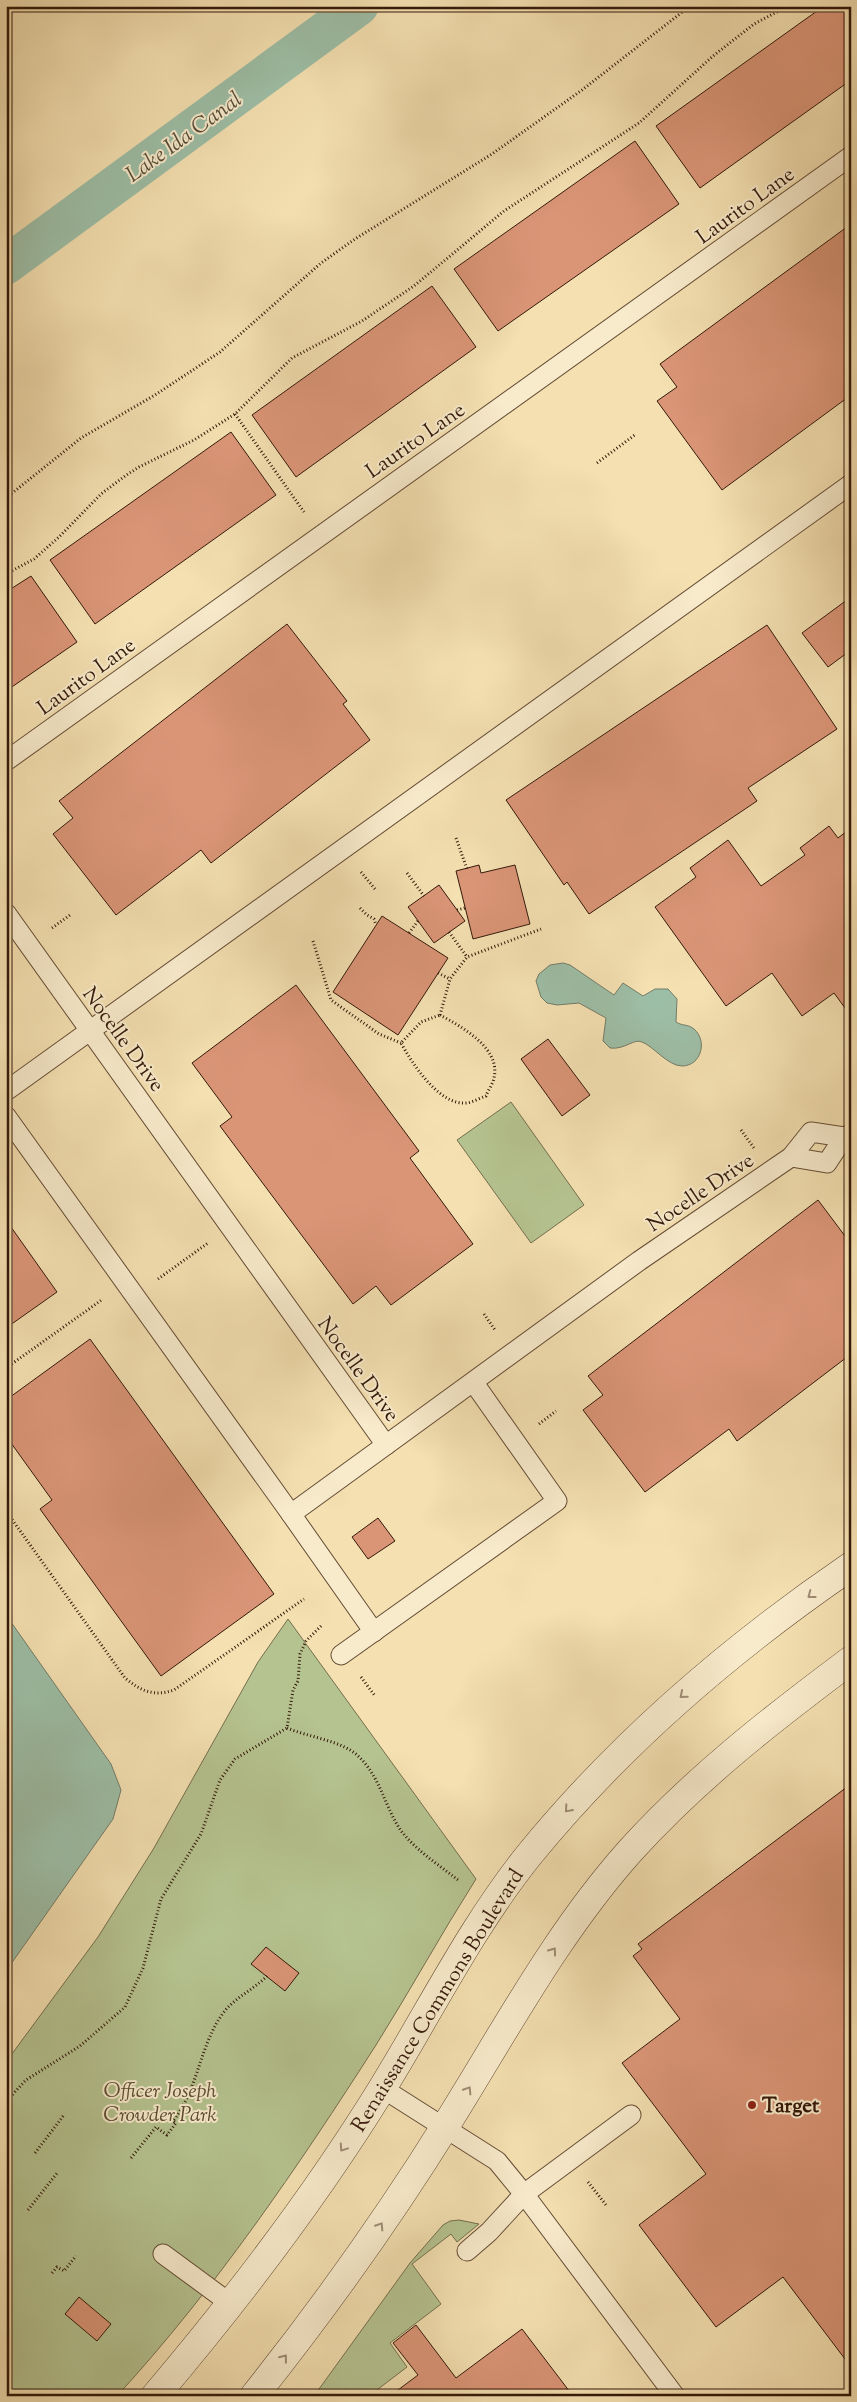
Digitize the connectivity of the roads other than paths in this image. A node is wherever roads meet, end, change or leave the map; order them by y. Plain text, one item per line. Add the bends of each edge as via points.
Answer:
1 (851, 156) edge
2 (851, 484) edge
3 (6, 761) edge
4 (6, 913) edge
5 (90, 1032) junction
6 (6, 1091) edge
7 (6, 1116) edge
8 (848, 1136) edge
9 (791, 1157) junction
10 (474, 1382) junction
11 (386, 1445) junction
12 (291, 1514) junction
13 (851, 1566) edge
14 (374, 1632) junction
15 (341, 1655) dead end
16 (851, 1660) edge
17 (382, 2088) junction
18 (631, 2116) dead end
19 (444, 2128) junction
20 (524, 2194) junction
21 (467, 2251) dead end
22 (163, 2254) dead end
23 (231, 2304) junction
24 (155, 2396) edge
25 (254, 2396) edge
26 (675, 2396) edge

1 - 3 lane, Laurito Lane
2 - 5 lane
4 - 5 lane, Nocelle Drive
5 - 6 lane
5 - 11 lane, Nocelle Drive
7 - 12 lane
8 - 9 lane, Nocelle Drive via 812,1132
8 - 9 lane, Nocelle Drive via 827,1163
9 - 10 lane, Nocelle Drive via 639,1261
10 - 11 lane, Nocelle Drive
10 - 14 lane via 557,1501
11 - 12 lane
12 - 14 lane
13 -> 17 street, Renaissance Commons Boulevard via 721,1663 668,1708 573,1804 528,1856 488,1911
14 - 15 lane
19 -> 16 street via 546,1960 629,1853 725,1756
17 - 19 lane
17 -> 23 street, Renaissance Commons Boulevard via 308,2199
18 - 20 lane
19 - 20 lane via 496,2162
25 -> 19 street via 366,2248
20 - 21 lane
20 - 26 lane
22 - 23 lane
23 - 24 street, Renaissance Commons Boulevard

